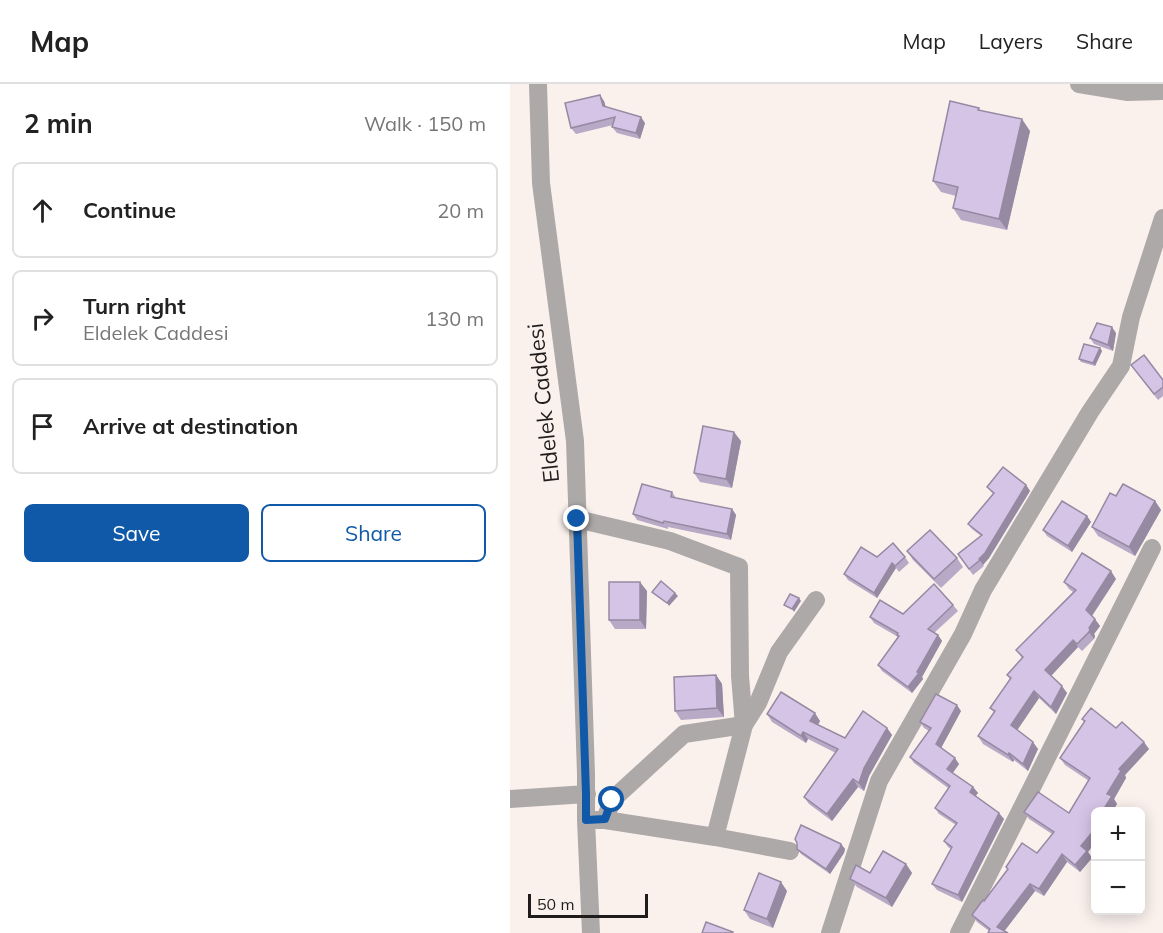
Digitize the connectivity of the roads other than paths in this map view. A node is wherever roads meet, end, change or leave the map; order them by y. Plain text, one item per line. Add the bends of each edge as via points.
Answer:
1 (538, 84) edge
2 (1078, 84) edge
3 (1163, 91) edge
4 (1163, 218) edge
5 (577, 519) junction
6 (1152, 548) dead end
7 (816, 600) dead end
8 (744, 725) junction
9 (586, 794) junction
10 (510, 800) edge
11 (605, 819) junction
12 (586, 820) junction
13 (715, 837) junction
14 (790, 851) dead end
15 (591, 933) edge
16 (830, 933) edge
17 (959, 933) edge

1 - 5 street, Eldelek Caddesi via 541,183 575,441
2 - 3 street via 1128,92
4 - 16 street via 1131,316 1121,366 1089,412 983,590 963,634 879,781
5 - 8 street via 670,541 739,567
5 - 9 street, Eldelek Caddesi
6 - 17 street
7 - 8 street via 779,652 758,703
8 - 11 street via 684,734 612,800
8 - 13 street
9 - 10 street
9 - 12 street, Eldelek Caddesi
11 - 12 street
11 - 13 street
12 - 15 street, Eldelek Caddesi
13 - 14 street

